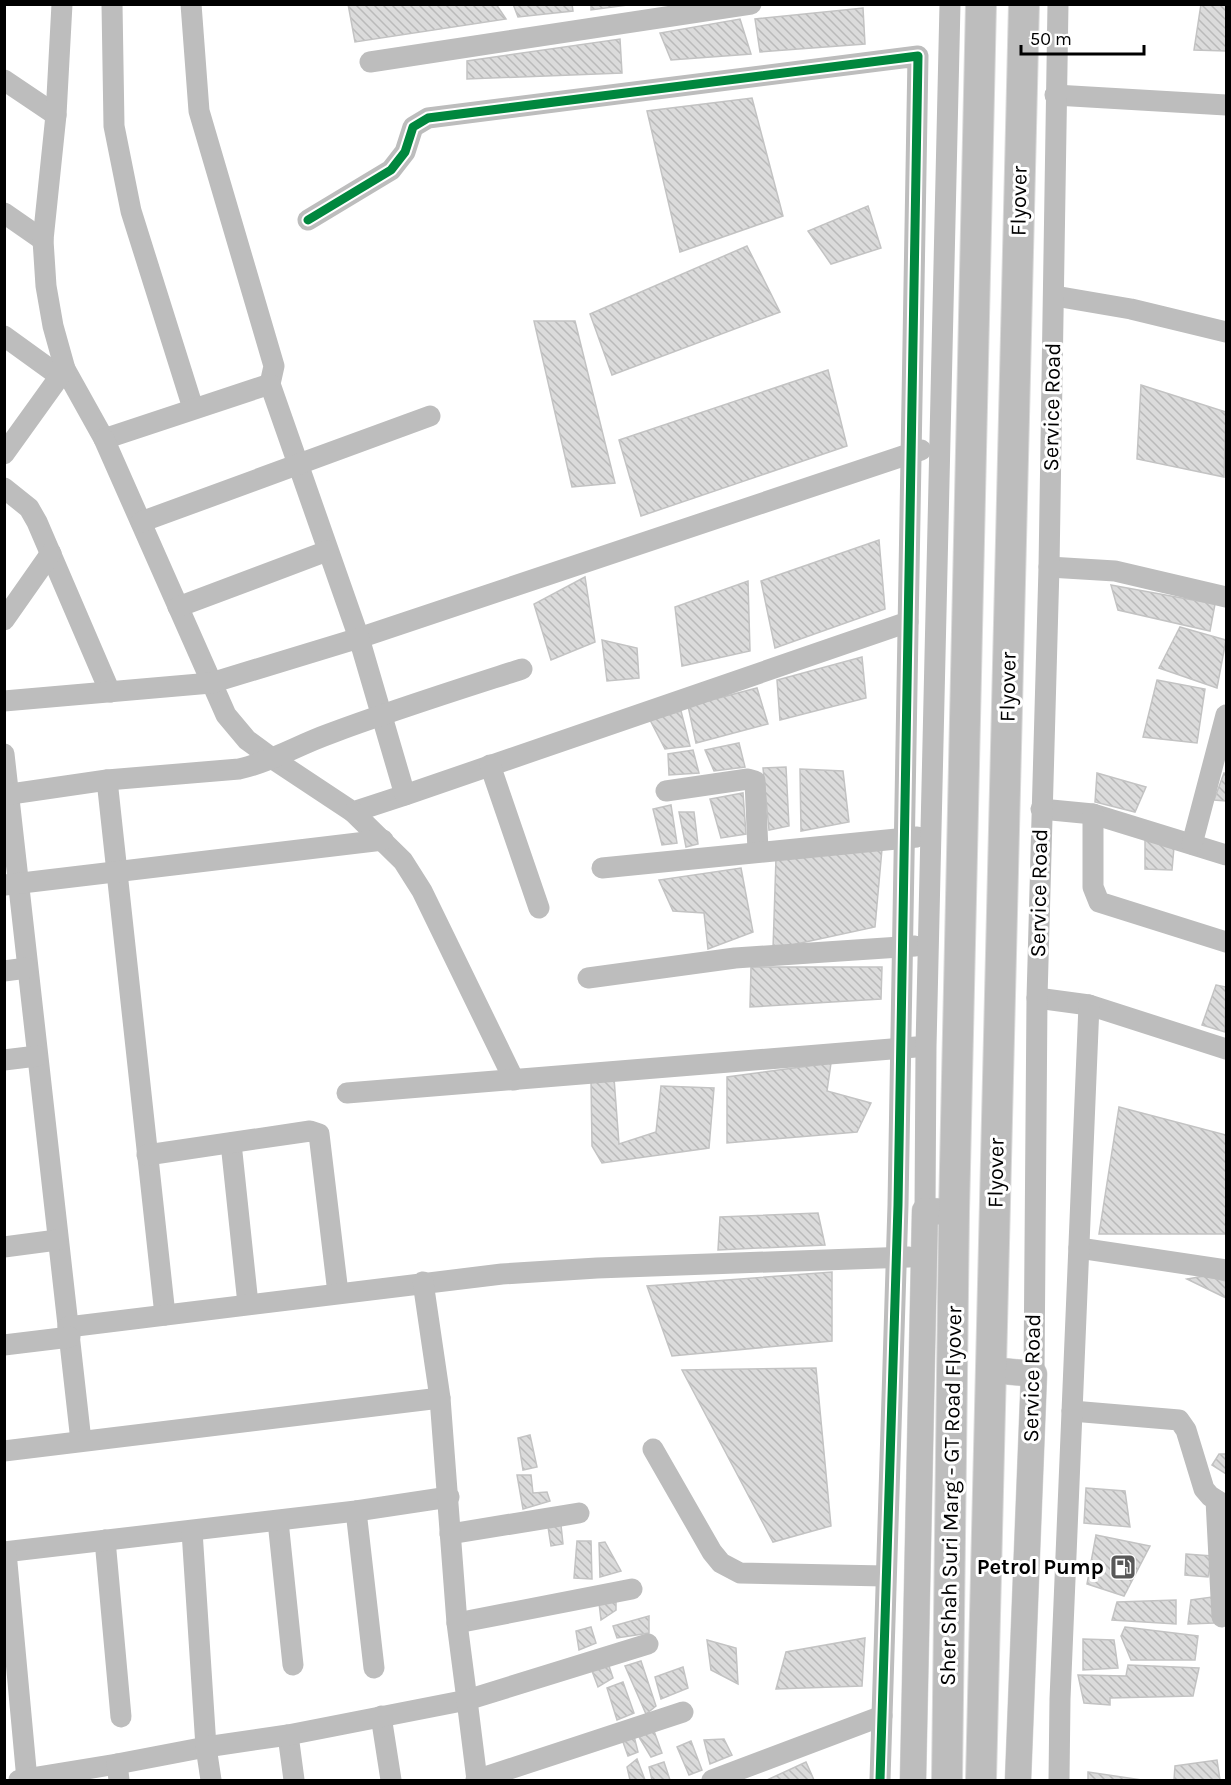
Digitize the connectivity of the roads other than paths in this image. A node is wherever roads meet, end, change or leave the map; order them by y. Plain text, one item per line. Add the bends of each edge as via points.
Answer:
1 (62, 4) edge
2 (112, 4) edge
3 (191, 4) edge
4 (751, 4) edge
5 (950, 4) edge
6 (981, 4) edge
7 (1024, 4) edge
8 (1058, 4) edge
9 (949, 54) junction
10 (918, 56) junction
11 (370, 62) dead end
12 (4, 80) edge
13 (1055, 95) junction
14 (1227, 105) edge
15 (56, 115) junction
16 (4, 213) edge
17 (308, 220) dead end
18 (43, 240) junction
19 (1055, 296) junction
20 (1227, 332) edge
21 (4, 336) edge
22 (61, 372) junction
23 (270, 384) junction
24 (193, 408) junction
25 (430, 416) dead end
26 (104, 438) junction
27 (938, 445) junction
28 (4, 454) edge
29 (910, 454) junction
30 (296, 466) junction
31 (4, 488) edge
32 (141, 522) junction
33 (327, 551) junction
34 (51, 553) junction
35 (1049, 567) junction
36 (1227, 597) edge
37 (178, 607) junction
38 (4, 620) edge
39 (908, 622) junction
40 (359, 638) junction
41 (522, 669) dead end
42 (211, 683) junction
43 (110, 692) junction
44 (4, 701) edge
45 (381, 715) junction
46 (1227, 715) edge
47 (4, 754) edge
48 (273, 759) junction
49 (490, 765) junction
50 (107, 780) junction
51 (666, 790) dead end
52 (6, 795) edge
53 (405, 795) junction
54 (1041, 808) junction
55 (353, 812) junction
56 (1093, 814) junction
57 (930, 837) junction
58 (903, 838) junction
59 (382, 840) junction
60 (1192, 844) junction
61 (758, 851) junction
62 (1227, 855) edge
63 (602, 868) dead end
64 (117, 872) junction
65 (12, 885) edge
66 (539, 908) dead end
67 (1227, 942) edge
68 (902, 946) junction
69 (928, 946) junction
70 (27, 968) junction
71 (4, 971) edge
72 (588, 978) dead end
73 (1037, 998) junction
74 (1089, 1005) junction
75 (926, 1047) junction
76 (902, 1048) junction
77 (1227, 1049) edge
78 (37, 1056) junction
79 (4, 1060) edge
80 (514, 1080) junction
81 (347, 1094) dead end
82 (231, 1143) junction
83 (147, 1155) junction
84 (940, 1212) junction
85 (57, 1240) junction
86 (4, 1247) edge
87 (1079, 1248) junction
88 (924, 1256) junction
89 (896, 1258) junction
90 (1227, 1270) edge
91 (423, 1282) junction
92 (338, 1293) junction
93 (248, 1304) junction
94 (165, 1315) junction
95 (69, 1332) junction
96 (4, 1345) edge
97 (992, 1370) junction
98 (1034, 1374) junction
99 (440, 1398) junction
100 (1072, 1411) junction
101 (81, 1441) junction
102 (653, 1449) dead end
103 (4, 1451) edge
104 (449, 1497) junction
105 (1221, 1503) edge
106 (356, 1511) junction
107 (579, 1514) dead end
108 (278, 1521) junction
109 (192, 1531) junction
110 (450, 1534) junction
111 (105, 1540) junction
112 (5, 1552) edge
113 (885, 1576) junction
114 (632, 1588) dead end
115 (1222, 1617) dead end
116 (457, 1623) junction
117 (648, 1644) dead end
118 (293, 1665) dead end
119 (374, 1668) dead end
120 (467, 1700) junction
121 (683, 1712) dead end
122 (381, 1716) junction
123 (882, 1716) junction
124 (121, 1717) dead end
125 (288, 1735) junction
126 (207, 1748) junction
127 (118, 1772) edge
128 (24, 1780) edge
129 (211, 1780) edge
130 (294, 1780) edge
131 (391, 1780) edge
132 (477, 1780) edge
133 (712, 1780) edge
134 (880, 1780) edge
135 (914, 1780) edge
136 (947, 1780) edge
137 (981, 1780) edge
138 (1018, 1780) edge
139 (1059, 1780) edge

1 - 15 street
2 - 24 street via 114,126 126,190
3 - 23 street via 199,111 274,366
4 - 11 street
5 - 9 street
6 - 84 highway, Flyover
7 - 97 highway, Flyover
8 - 13 street, Service Road
9 - 10 street
9 - 27 street
10 - 17 street via 428,118 414,127 405,152 391,170
10 - 29 street
12 - 15 street
13 - 14 street
13 - 19 street, Service Road
15 - 18 street
16 - 18 street
18 - 22 street via 46,286
19 - 20 street
19 - 35 street, Service Road
21 - 22 street
22 - 26 street
22 - 28 street
23 - 24 street
23 - 30 street
24 - 26 street
25 - 30 street
26 - 32 street
27 - 29 street
27 - 57 street
29 - 39 street
29 - 40 street
30 - 32 street
30 - 33 street
31 - 34 street via 29,508
32 - 37 street
33 - 37 street
33 - 40 street
34 - 38 street
34 - 43 street
35 - 36 street via 1116,571
35 - 54 street, Service Road
37 - 42 street
39 - 49 street
39 - 58 street
40 - 42 street
40 - 45 street
41 - 45 street
42 - 43 street
42 - 48 street via 235,728
43 - 44 street
45 - 48 street via 301,744
45 - 53 street
46 - 60 street
47 - 52 street
48 - 50 street via 239,769
48 - 55 street
49 - 53 street
49 - 66 street
50 - 52 street
50 - 64 street
51 - 61 street via 755,781
52 - 65 street
53 - 55 street
54 - 56 street
54 - 73 street, Service Road
55 - 59 street
56 - 60 street
56 - 67 street via 1093,887 1099,902
57 - 58 street
57 - 69 street
58 - 61 street
58 - 68 street
59 - 64 street
59 - 80 street via 403,861 422,891
60 - 62 street
61 - 63 street
64 - 65 street
64 - 83 street
65 - 70 street
68 - 69 street
68 - 72 street via 735,958
68 - 76 street
69 - 75 street
70 - 71 street
70 - 78 street
73 - 74 street
73 - 98 street, Service Road
74 - 77 street
74 - 87 street
75 - 76 street
75 - 84 street
76 - 80 street
76 - 89 street
78 - 79 street
78 - 85 street
80 - 81 street
82 - 83 street
82 - 92 street via 310,1131 319,1134
82 - 93 street
83 - 94 street
84 - 88 main road
84 - 136 highway, Sher Shah Suri Marg - GT Road Flyover
85 - 86 street
85 - 95 street
87 - 90 street
87 - 100 street
88 - 89 street
88 - 135 main road
89 - 91 street via 597,1268
89 - 113 street
91 - 92 street
91 - 99 street
92 - 93 street
93 - 94 street
94 - 95 street
95 - 96 street
95 - 101 street
97 - 98 main road
97 - 137 highway, Sher Shah Suri Marg - GT Road Flyover
98 - 138 main road, Service Road
99 - 101 street
99 - 104 street
100 - 105 street via 1179,1420 1186,1430 1204,1489
100 - 139 street
101 - 103 street
102 - 113 street via 712,1552 728,1568 740,1573
104 - 106 street
104 - 110 street
105 - 115 street
106 - 108 street
106 - 119 street
107 - 110 street
108 - 109 street
108 - 118 street
109 - 111 street
109 - 126 street
110 - 116 street
111 - 112 street
111 - 124 street
112 - 128 street
113 - 123 street
114 - 116 street
116 - 120 street
117 - 120 street
120 - 122 street
120 - 132 street
121 - 132 street
122 - 125 street
122 - 131 street
123 - 133 street
123 - 134 street
125 - 126 street
125 - 130 street
126 - 127 street
126 - 129 street
127 - 128 street

